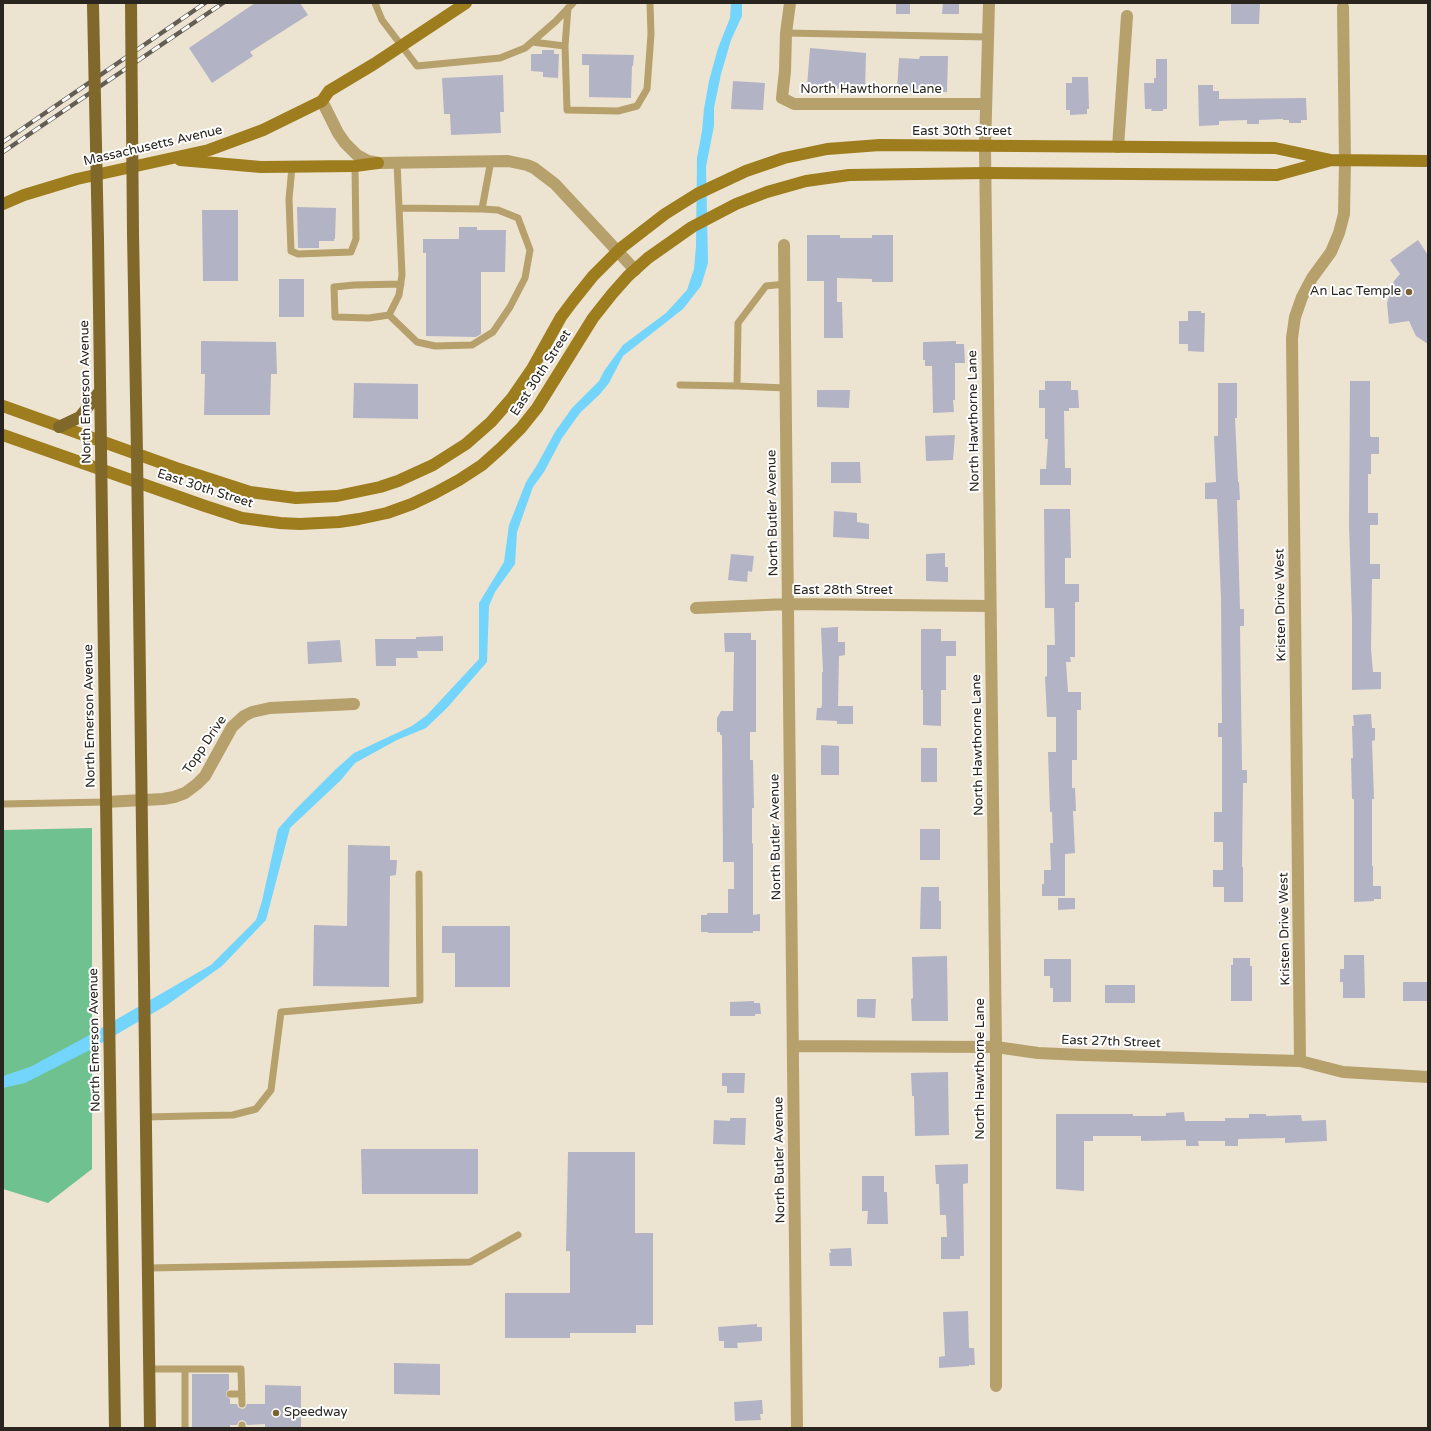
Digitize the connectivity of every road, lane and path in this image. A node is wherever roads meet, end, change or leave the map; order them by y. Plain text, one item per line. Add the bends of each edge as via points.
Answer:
1 (131, 3) edge
2 (375, 3) edge
3 (466, 3) edge
4 (650, 3) edge
5 (790, 3) edge
6 (989, 3) edge
7 (94, 4) edge
8 (1343, 5) edge
9 (571, 6) edge
10 (1127, 16) dead end
11 (786, 32) junction
12 (987, 37) junction
13 (532, 42) junction
14 (402, 45) junction
15 (565, 46) junction
16 (322, 101) junction
17 (986, 104) junction
18 (985, 147) junction
19 (1118, 147) junction
20 (166, 158) junction
21 (492, 160) junction
22 (1331, 160) junction
23 (1345, 161) junction
24 (1428, 161) edge
25 (397, 162) junction
26 (378, 163) junction
27 (355, 166) junction
28 (292, 167) junction
29 (986, 173) junction
30 (3, 204) edge
31 (399, 208) junction
32 (482, 209) junction
33 (784, 245) dead end
34 (618, 251) junction
35 (634, 270) junction
36 (401, 284) junction
37 (785, 284) junction
38 (389, 315) junction
39 (680, 385) dead end
40 (737, 386) junction
41 (786, 388) junction
42 (100, 391) junction
43 (3, 406) edge
44 (59, 427) junction
45 (3, 434) edge
46 (101, 441) junction
47 (137, 454) junction
48 (101, 470) junction
49 (137, 482) junction
50 (788, 604) junction
51 (990, 606) junction
52 (696, 608) dead end
53 (354, 704) dead end
54 (142, 800) junction
55 (105, 802) junction
56 (3, 804) edge
57 (419, 874) dead end
58 (792, 1046) junction
59 (996, 1047) junction
60 (1300, 1062) junction
61 (1428, 1077) edge
62 (146, 1117) junction
63 (518, 1235) dead end
64 (148, 1268) junction
65 (149, 1369) junction
66 (184, 1369) junction
67 (996, 1386) dead end
68 (230, 1394) dead end
69 (242, 1394) junction
70 (242, 1404) dead end
71 (115, 1428) edge
72 (150, 1428) edge
73 (185, 1428) edge
74 (797, 1428) edge

1 - 47 main road, bridge
2 - 14 lane via 382,20
3 - 14 main road, Massachusetts Avenue
4 - 15 lane via 651,34 647,89 637,106 618,111 567,110
5 - 11 street, North Hawthorne Lane
6 - 12 street, North Hawthorne Lane
7 - 42 main road, North Emerson Avenue, bridge
8 - 23 street, Kristen Drive West
9 - 13 lane
9 - 15 lane
10 - 19 street
11 - 12 lane
11 - 17 street, North Hawthorne Lane via 782,98 794,104
12 - 17 street, North Hawthorne Lane
13 - 14 lane via 525,48 500,58 417,66
13 - 15 lane
14 - 16 main road, Massachusetts Avenue via 329,91
16 - 20 main road, Massachusetts Avenue via 227,144
16 - 26 street via 338,134 351,150 362,158
17 - 18 street, North Hawthorne Lane
18 - 19 main road, East 30th Street
18 - 29 street, North Hawthorne Lane
18 - 34 main road, East 30th Street via 880,146 827,149 784,158 746,171 682,204
19 - 22 main road, East 30th Street via 1275,148
20 - 28 main road via 261,167
20 - 30 main road, Massachusetts Avenue via 66,182
21 - 25 street
21 - 32 lane
21 - 34 street via 527,165 541,173 555,184
22 - 23 main road, East 30th Street
22 - 29 main road, East 30th Street via 1277,175
23 - 24 main road, East 30th Street
23 - 60 street, Kristen Drive West via 1345,207 1339,234 1331,252 1302,297 1295,317 1292,338
25 - 26 street
25 - 31 lane
26 - 27 main road
27 - 28 main road
27 - 28 lane via 356,239 351,252 298,254 291,251 289,199
29 - 35 main road, East 30th Street via 849,175 787,185 749,198 712,216 682,234
29 - 51 street, North Hawthorne Lane
31 - 32 lane
31 - 36 lane
32 - 38 lane via 498,210 518,218 530,250 524,278 510,307 493,332 472,345 435,346 417,342
33 - 37 street, North Butler Avenue
34 - 35 street
34 - 47 main road, East 30th Street via 572,301 524,382 503,409 466,444 418,473 360,492 296,498 250,492 224,485
35 - 49 main road, East 30th Street via 593,318 545,397 521,428 482,464 435,494 412,504 359,519 319,524 280,523 237,516
36 - 38 lane via 399,295
36 - 38 lane via 334,287 335,316 369,318
37 - 40 lane via 766,286 738,323
37 - 41 street, North Butler Avenue
39 - 40 lane
40 - 41 lane
41 - 50 street, North Butler Avenue
42 - 44 main road via 84,413
42 - 46 main road, North Emerson Avenue
43 - 44 main road, East 30th Street
44 - 46 main road, East 30th Street
45 - 48 main road, East 30th Street
46 - 47 main road, East 30th Street
46 - 48 main road, North Emerson Avenue
47 - 49 main road
48 - 49 main road, East 30th Street
48 - 55 main road, North Emerson Avenue
49 - 54 main road
50 - 51 street, East 28th Street
50 - 52 street, East 28th Street
50 - 58 street, North Butler Avenue
51 - 59 street, North Hawthorne Lane
53 - 54 street, Topp Drive via 270,708 252,712 232,728 205,776 191,789 170,798
54 - 55 street, Topp Drive
54 - 62 main road
55 - 56 lane
55 - 71 main road, North Emerson Avenue
57 - 62 lane via 420,1000 281,1012 271,1090 256,1108 233,1115
58 - 59 street, East 27th Street
58 - 74 street, North Butler Avenue
59 - 60 street, East 27th Street via 1038,1053
59 - 67 street, North Hawthorne Lane
60 - 61 street, East 27th Street via 1343,1072
62 - 64 main road
63 - 64 lane via 470,1262
64 - 65 main road
65 - 66 lane
65 - 72 main road
66 - 69 lane via 241,1368
66 - 73 lane via 189,1420
68 - 69 lane
69 - 70 lane

